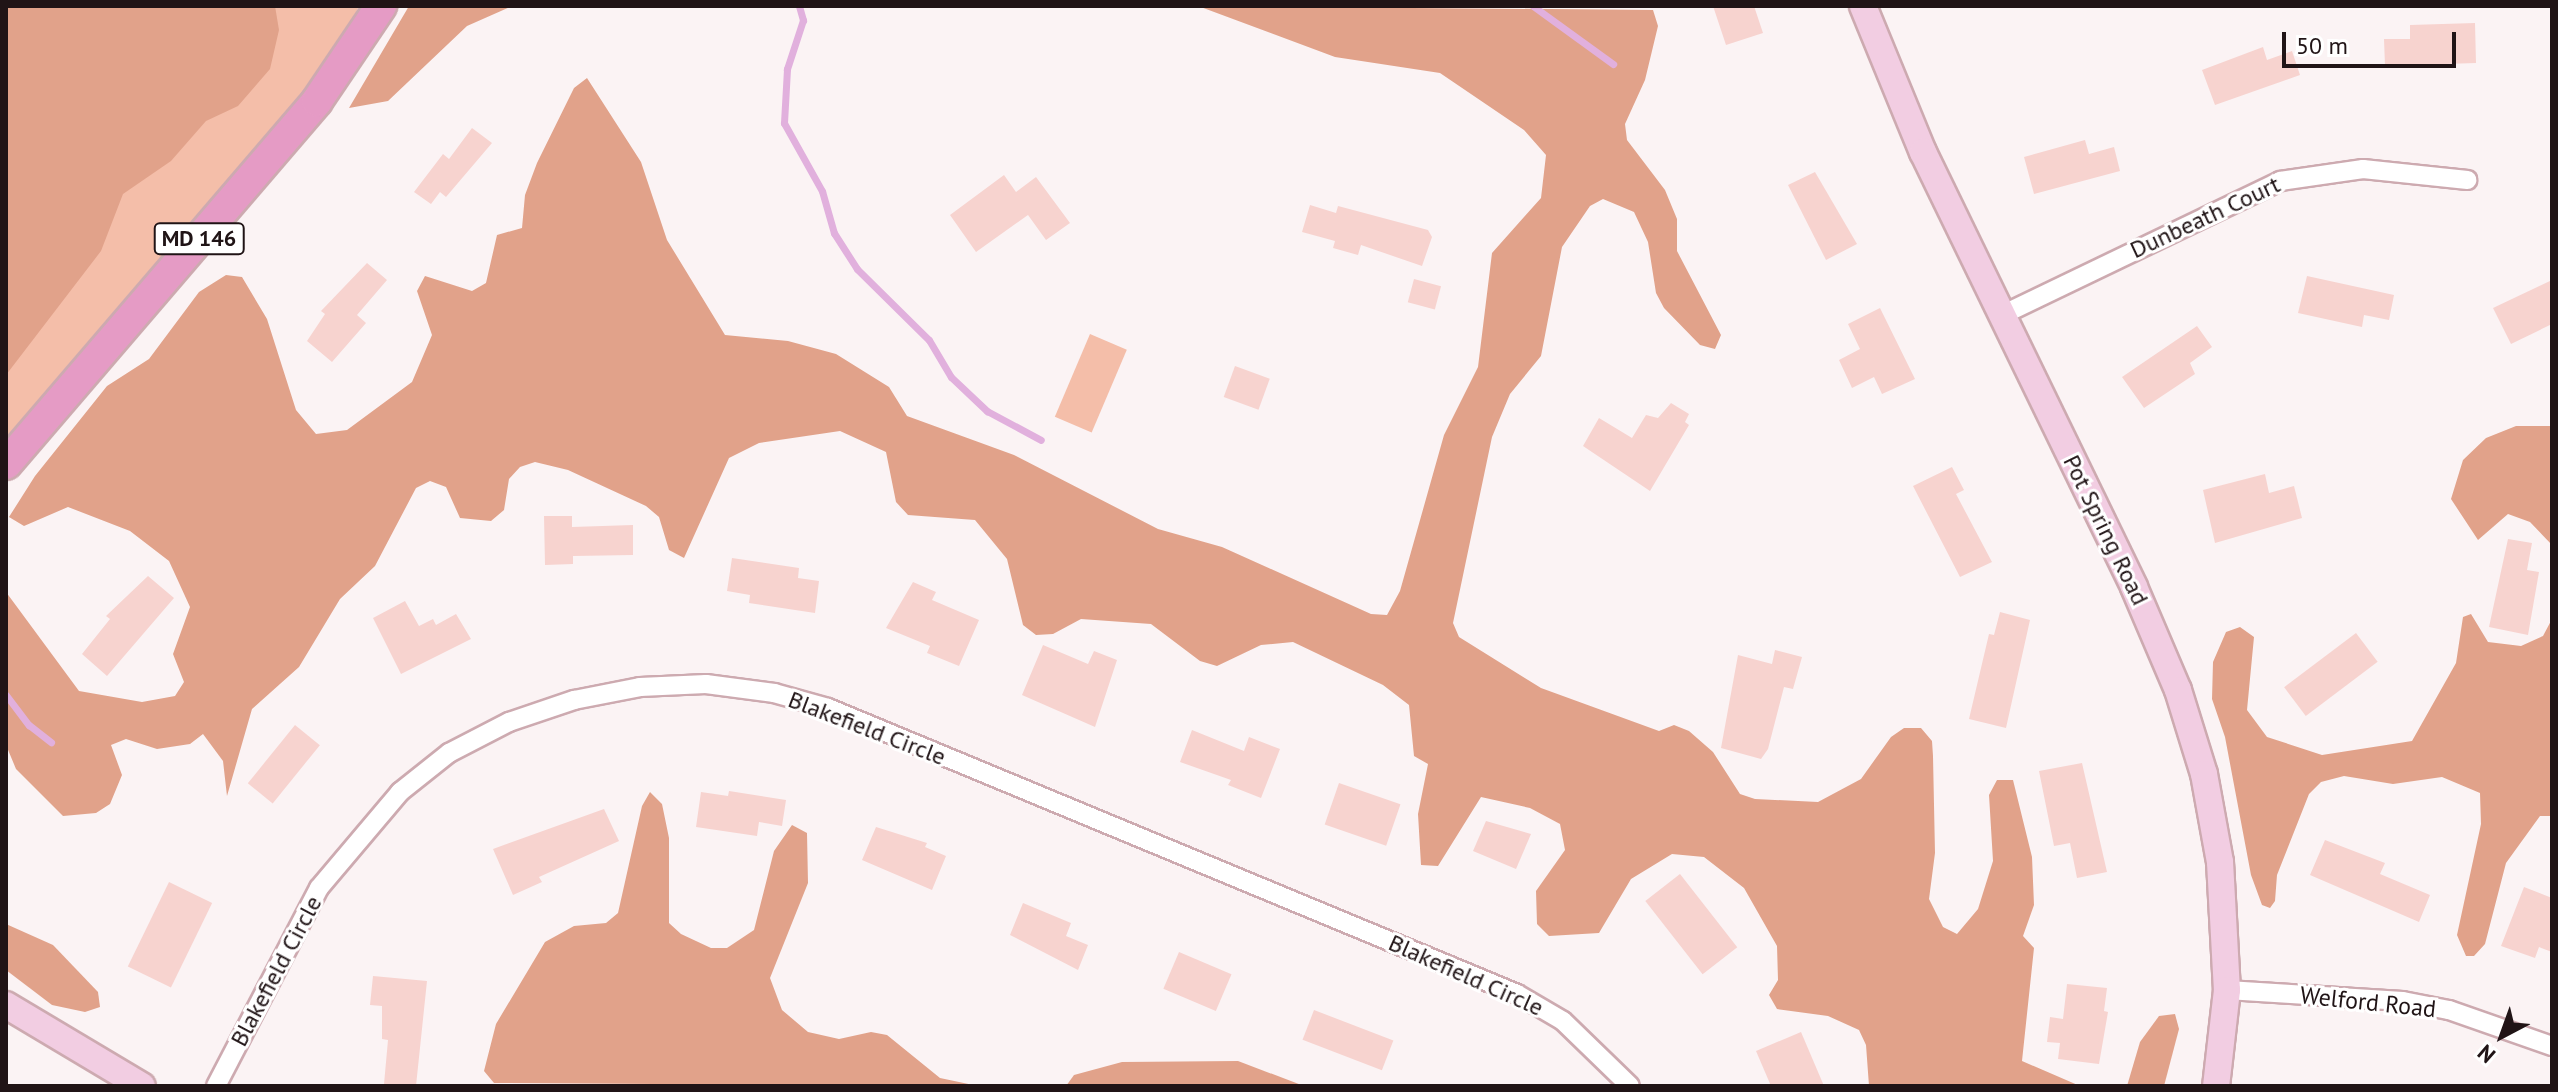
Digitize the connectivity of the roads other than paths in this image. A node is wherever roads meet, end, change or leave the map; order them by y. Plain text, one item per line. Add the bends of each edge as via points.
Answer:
1 (381, 6) edge
2 (1863, 6) edge
3 (2467, 180) dead end
4 (2002, 315) junction
5 (6, 464) edge
6 (2227, 990) junction
7 (6, 1005) edge
8 (2552, 1046) edge
9 (142, 1086) edge
10 (216, 1086) edge
11 (1630, 1086) edge
12 (2216, 1086) edge

1 - 5 main road, MD 146 via 317,101
2 - 4 street, Pot Spring Road via 1902,106
3 - 4 street, Dunbeath Court via 2363,169 2280,181
4 - 6 street, Pot Spring Road via 2140,598 2178,690 2204,774 2220,862
6 - 8 street, Welford Road via 2403,1001 2462,1014
6 - 12 street, Pot Spring Road
7 - 9 street
10 - 11 street, Blakefield Circle via 319,888 400,792 449,753 522,717 640,687 706,684 774,693 828,708 1517,994 1563,1021

